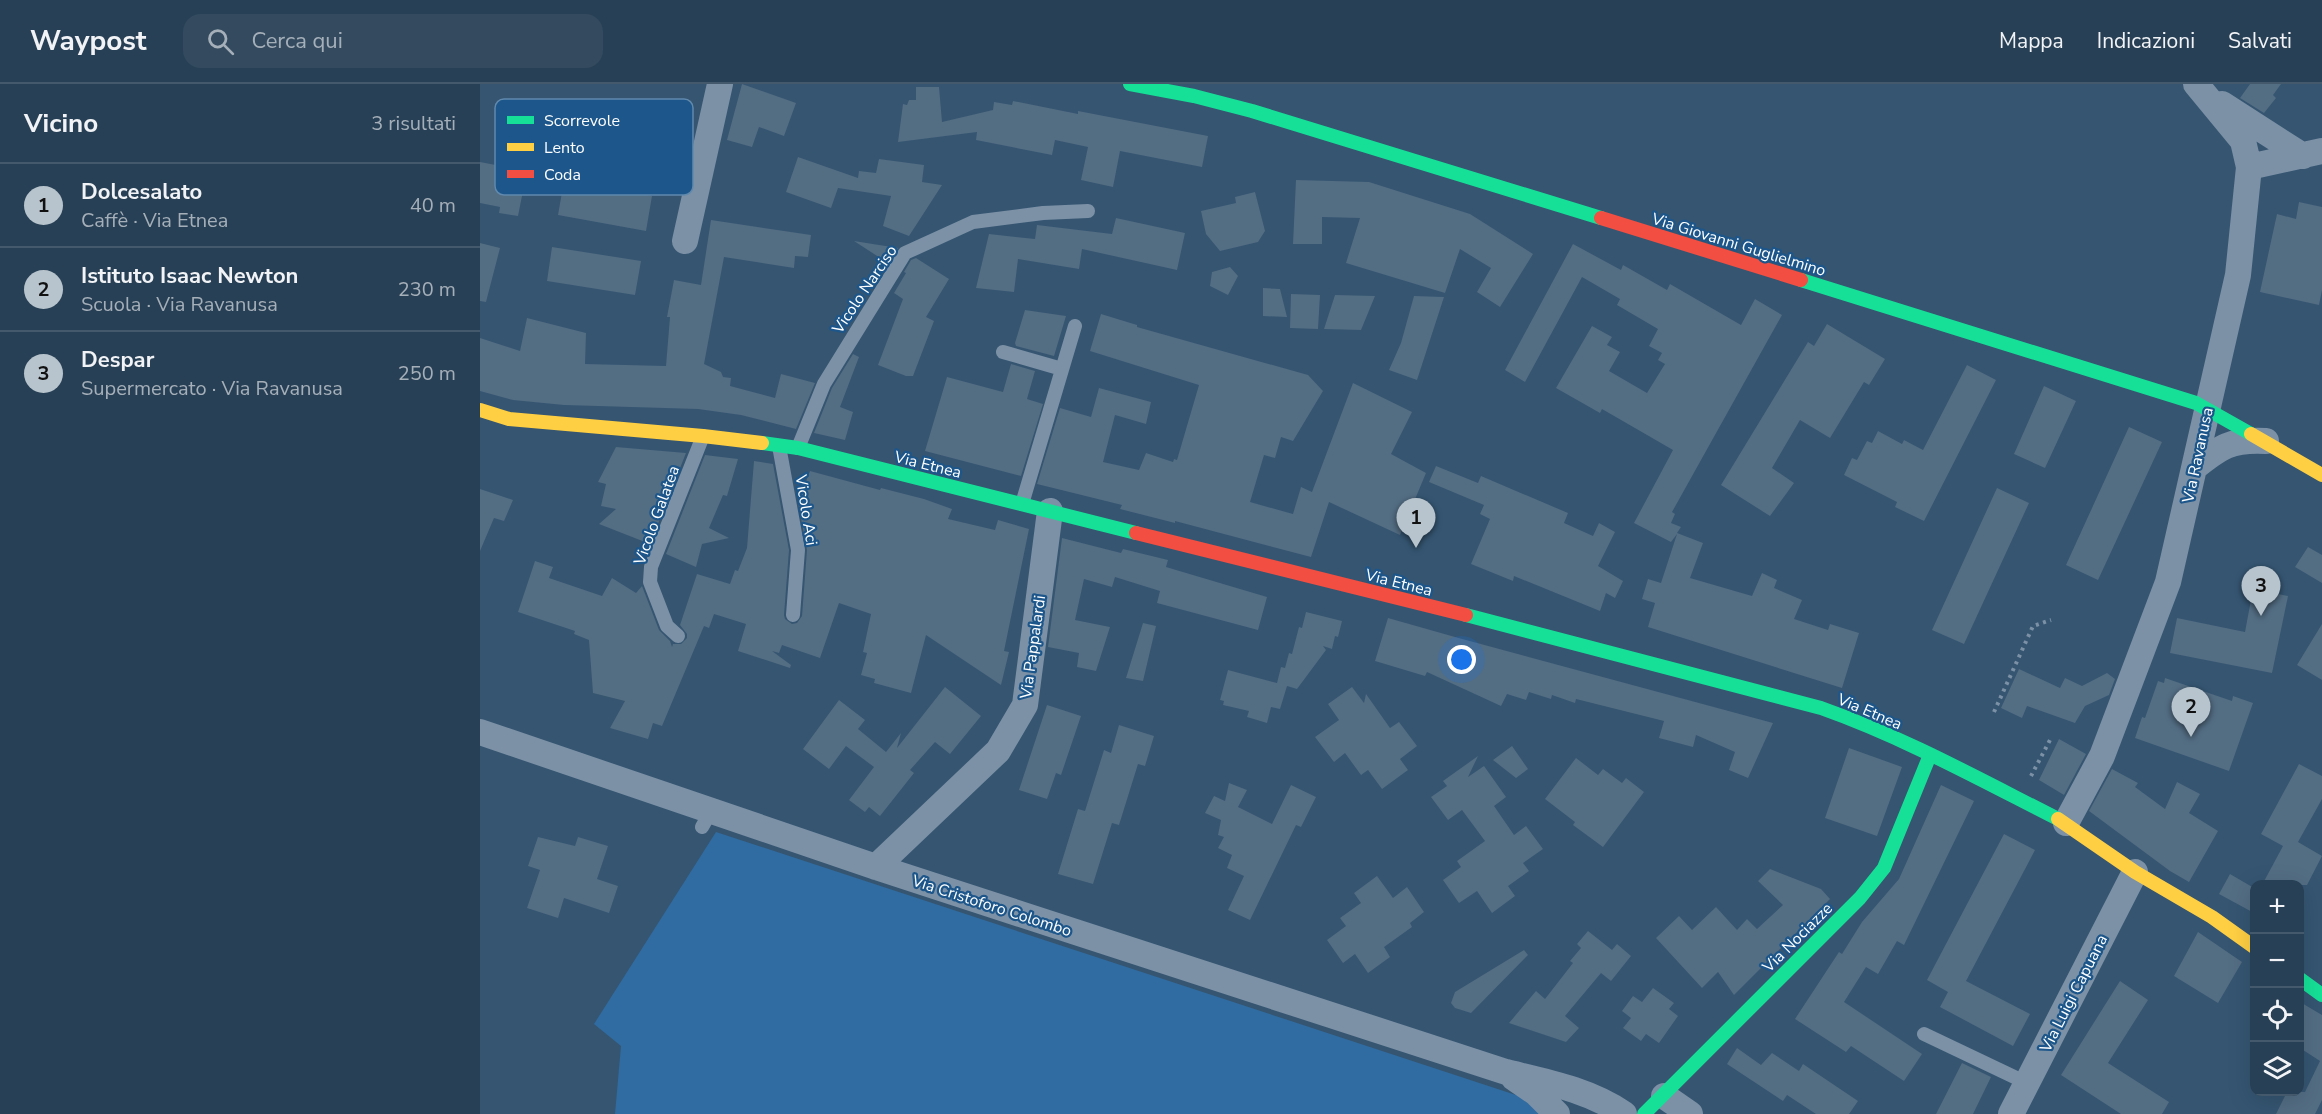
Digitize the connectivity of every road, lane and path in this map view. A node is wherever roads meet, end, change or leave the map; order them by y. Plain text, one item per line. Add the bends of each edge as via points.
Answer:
1 (720, 84) edge
2 (1130, 84) edge
3 (2200, 88) edge
4 (2312, 153) edge
5 (2249, 167) junction
6 (1088, 211) dead end
7 (685, 241) dead end
8 (1075, 326) dead end
9 (1003, 352) dead end
10 (1062, 369) junction
11 (2206, 409) junction
12 (480, 410) edge
13 (703, 435) junction
14 (2266, 441) junction
15 (779, 446) junction
16 (798, 448) junction
17 (2194, 468) junction
18 (2322, 476) edge
19 (1022, 504) junction
20 (1050, 511) junction
21 (793, 615) dead end
22 (2051, 620) dead end
23 (678, 636) dead end
24 (1994, 712) dead end
25 (480, 732) edge
26 (2050, 740) dead end
27 (1930, 755) junction
28 (2030, 779) dead end
29 (2066, 824) junction
30 (876, 867) junction
31 (2135, 872) junction
32 (2250, 944) edge
33 (2304, 982) edge
34 (2322, 995) edge
35 (1924, 1034) dead end
36 (1506, 1072) junction
37 (2027, 1083) junction
38 (1664, 1096) junction
39 (1557, 1114) edge
40 (1624, 1114) edge
41 (1644, 1114) edge
42 (1690, 1114) edge
43 (2011, 1114) edge

1 - 7 street
2 - 11 main road, Via Giovanni Guglielmino via 1252,111 2124,379
3 - 4 street
3 - 5 street, Via Ravanusa via 2243,141
4 - 5 street
5 - 11 street, Via Ravanusa via 2238,275
6 - 16 lane, Vicolo Narciso via 973,222 905,253 824,384
8 - 10 lane
9 - 10 lane
10 - 19 lane
11 - 14 main road, Via Giovanni Guglielmino
11 - 17 street, Via Ravanusa
12 - 13 main road, Via Etnea via 543,423
13 - 15 main road, Via Etnea
13 - 23 lane, Vicolo Galatea via 651,567 651,582 667,626
14 - 17 street via 2233,442
14 - 18 main road, Via Giovanni Guglielmino
15 - 16 main road, Via Etnea
15 - 21 lane, Vicolo Aci via 798,550
16 - 19 main road, Via Etnea
17 - 29 street, Via Ravanusa via 2174,563 2142,653 2102,756
19 - 20 main road, Via Etnea
20 - 27 main road, Via Etnea via 1821,708
20 - 30 street, Via Pappalardi via 1025,705 998,751
22 - 24 path via 2033,626
25 - 30 street, Via Cristoforo Colombo via 706,819
26 - 28 path
27 - 29 main road, Via Etnea
27 - 38 main road, Via Nociazze via 1884,868 1860,898
29 - 31 main road, Via Etnea
30 - 36 street, Via Cristoforo Colombo
31 - 32 main road, Via Etnea
31 - 37 street, Via Luigi Capuana
33 - 34 main road
35 - 37 lane
36 - 39 street
36 - 40 street via 1561,1085
37 - 43 street, Via Luigi Capuana
38 - 41 main road, Via Nociazze
38 - 42 street

